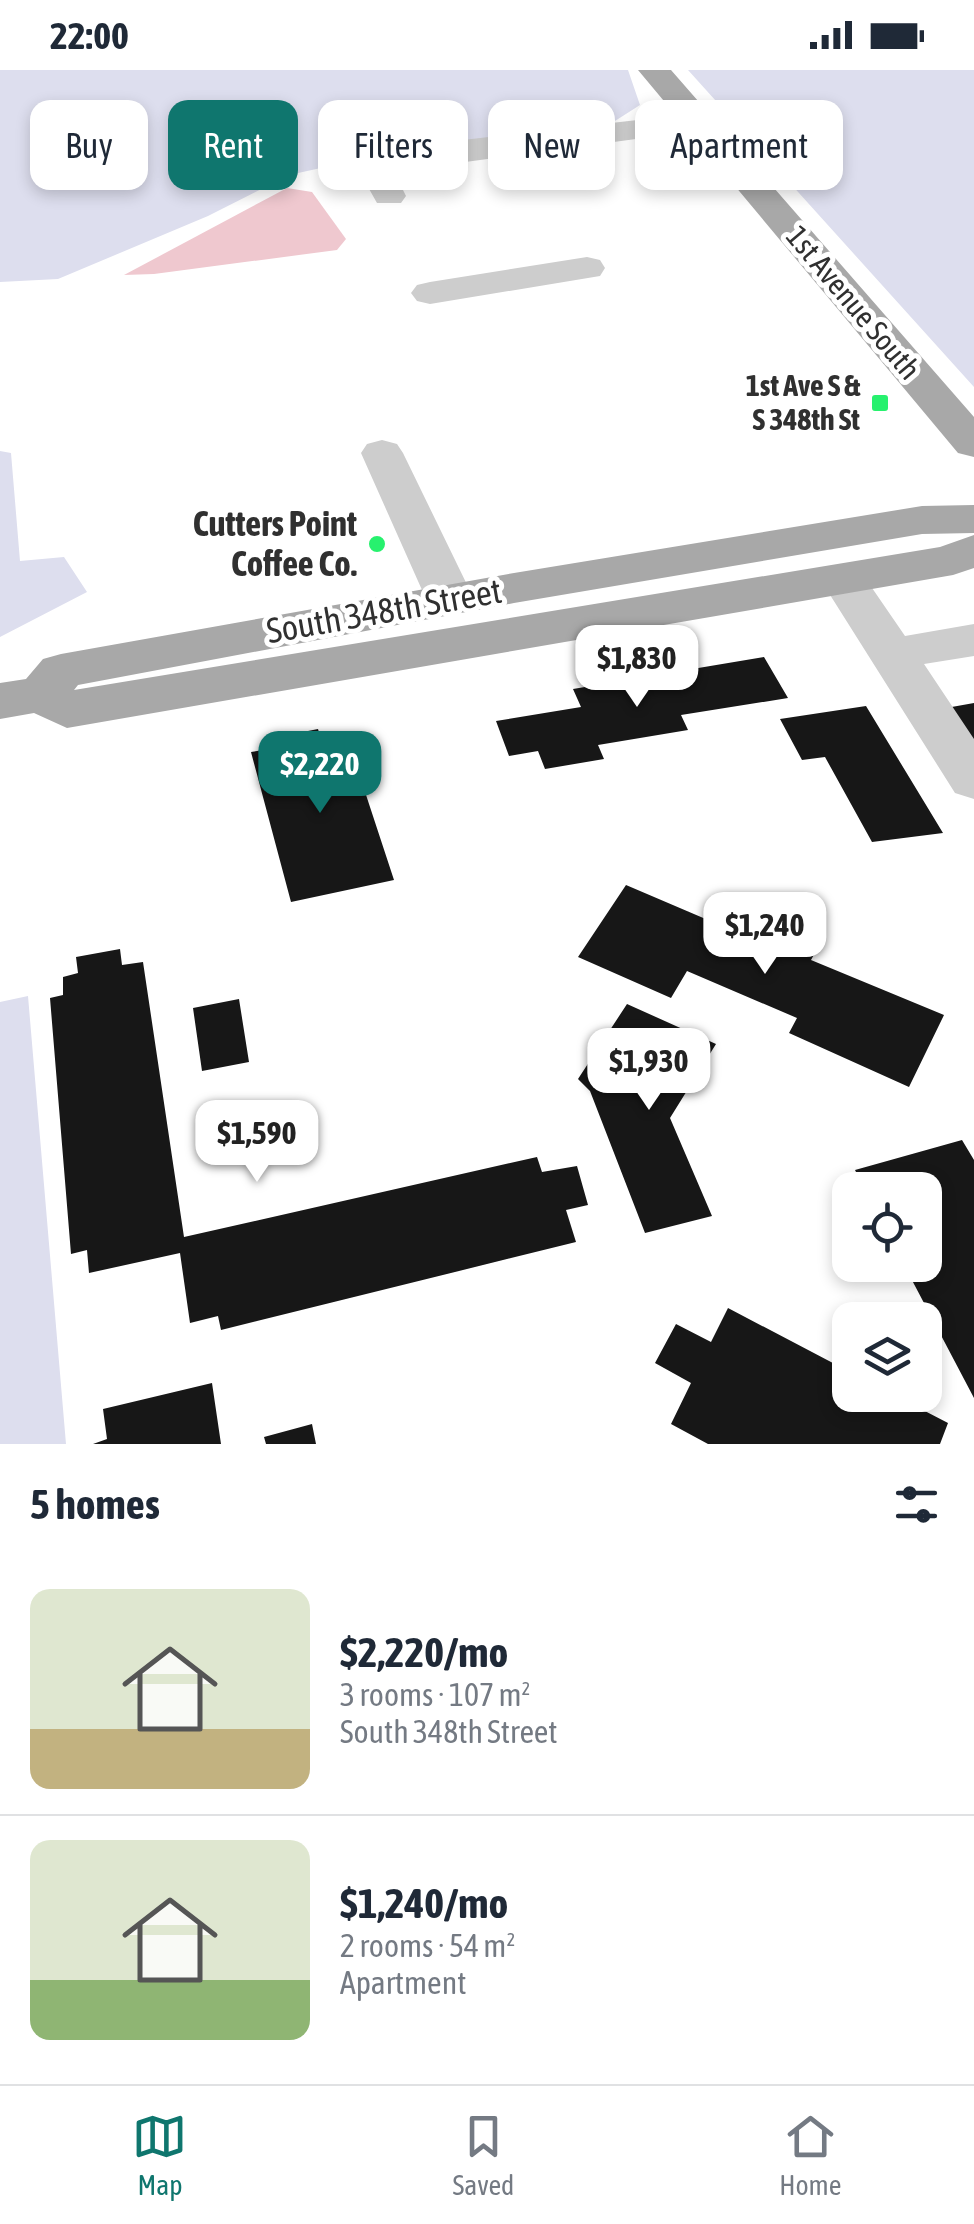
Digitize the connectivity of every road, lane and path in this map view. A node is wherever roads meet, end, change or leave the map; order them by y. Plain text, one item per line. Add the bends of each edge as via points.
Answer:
1 (654, 70) edge
2 (680, 100) edge
3 (635, 130) edge
4 (757, 190) edge
5 (389, 196) dead end
6 (587, 268) dead end
7 (430, 292) dead end
8 (974, 444) edge
9 (382, 453) dead end
10 (974, 519) edge
11 (974, 550) edge
12 (843, 579) junction
13 (450, 600) junction
14 (974, 640) edge
15 (890, 654) junction
16 (22, 698) edge
17 (974, 780) edge

1 - 2 main road, 1st Avenue South
3 - 5 lane via 404,162 381,180
4 - 8 main road, 1st Avenue South
6 - 7 lane
9 - 13 lane
10 - 13 main road, South 348th Street via 922,520
11 - 12 main road, South 348th Street via 953,560
12 - 15 lane
12 - 16 main road, South 348th Street via 67,710
13 - 16 main road, South 348th Street via 61,671
14 - 15 lane
15 - 17 lane

